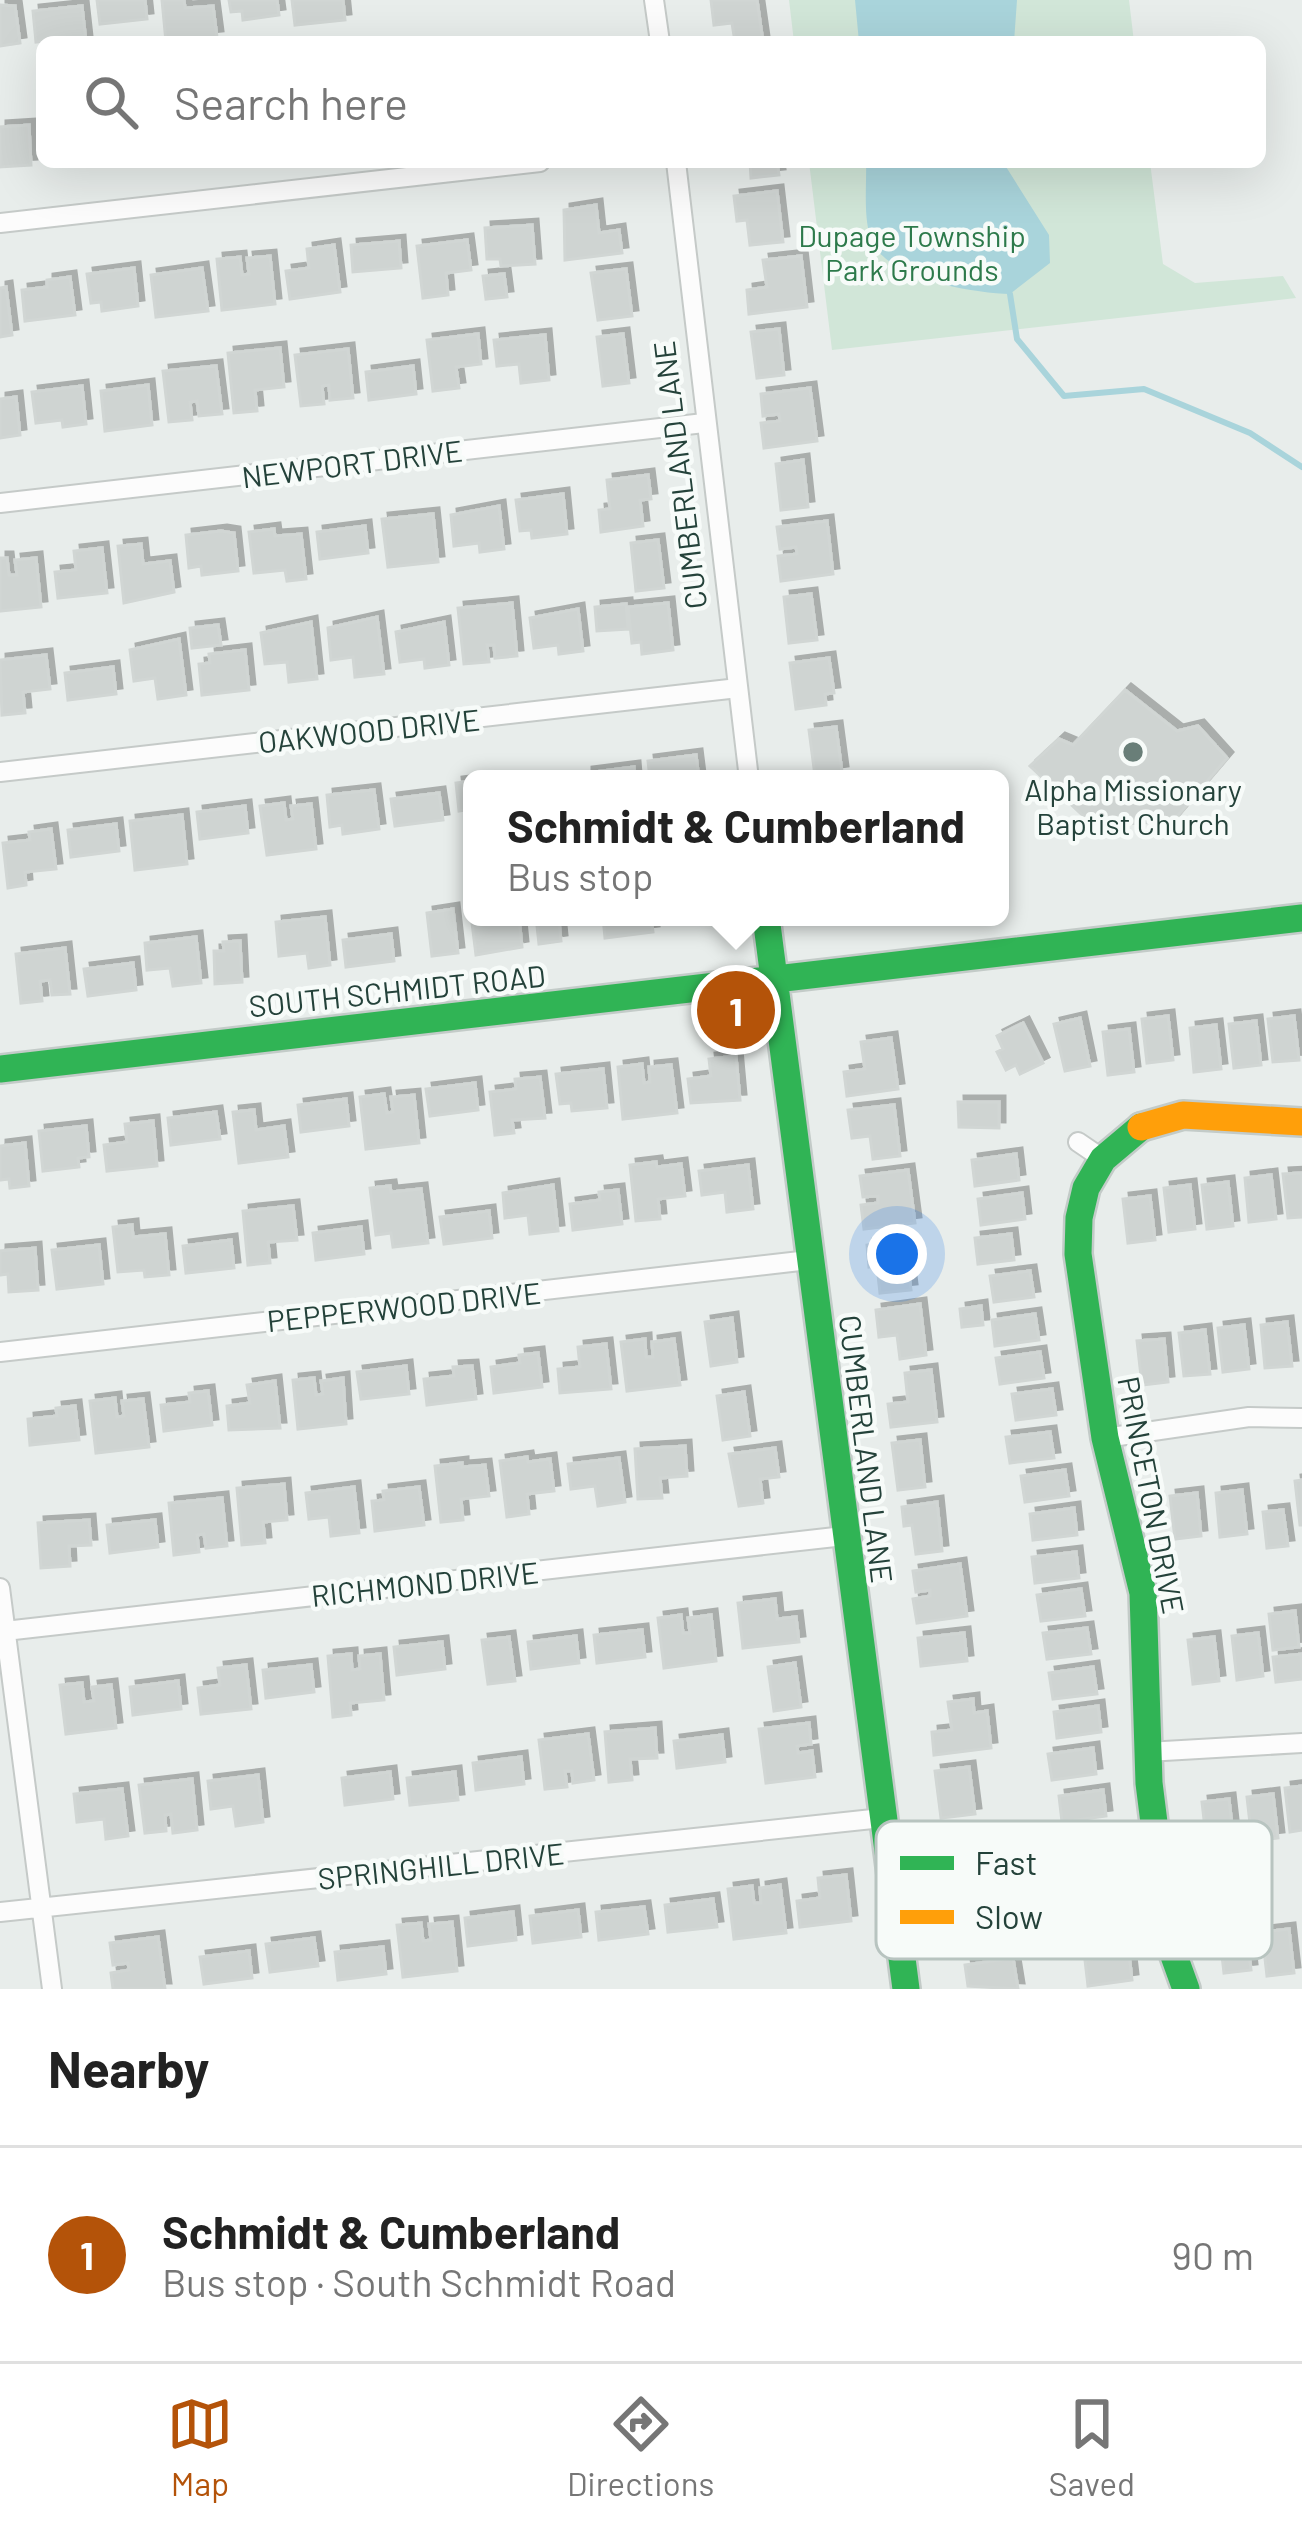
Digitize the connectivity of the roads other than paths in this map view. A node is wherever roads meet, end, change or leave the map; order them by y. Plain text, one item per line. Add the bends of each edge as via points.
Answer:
1 (654, 0) edge
2 (659, 36) edge
3 (487, 168) edge
4 (677, 168) edge
5 (0, 223) edge
6 (704, 423) junction
7 (0, 503) edge
8 (738, 688) junction
9 (748, 770) edge
10 (0, 772) edge
11 (1302, 918) edge
12 (767, 926) edge
13 (773, 981) junction
14 (0, 1069) edge
15 (1302, 1122) edge
16 (1078, 1142) dead end
17 (1103, 1159) junction
18 (809, 1260) junction
19 (0, 1352) edge
20 (1302, 1418) edge
21 (1106, 1438) junction
22 (844, 1536) junction
23 (0, 1588) edge
24 (5, 1630) junction
25 (1302, 1743) edge
26 (1147, 1752) junction
27 (882, 1818) junction
28 (882, 1821) edge
29 (1155, 1821) edge
30 (41, 1908) junction
31 (0, 1912) edge
32 (902, 1959) edge
33 (1175, 1959) edge
34 (52, 1989) edge
35 (906, 1989) edge
36 (1186, 1989) edge

1 - 2 street
3 - 5 street
4 - 6 street, CUMBERLAND LANE
6 - 7 street, NEWPORT DRIVE
6 - 8 street, CUMBERLAND LANE
8 - 9 street, CUMBERLAND LANE
8 - 10 street, OAKWOOD DRIVE
11 - 13 street, SOUTH SCHMIDT ROAD
12 - 13 street, CUMBERLAND LANE
13 - 14 street, SOUTH SCHMIDT ROAD
13 - 18 street, CUMBERLAND LANE
15 - 17 street via 1165,1118
16 - 17 street
17 - 21 street, PRINCETON DRIVE via 1086,1188 1078,1254
18 - 19 street, PEPPERWOOD DRIVE
18 - 22 street, CUMBERLAND LANE
20 - 21 street
21 - 26 street, PRINCETON DRIVE via 1143,1593
22 - 24 street, RICHMOND DRIVE
22 - 27 street, CUMBERLAND LANE
23 - 24 street
24 - 30 street
25 - 26 street
26 - 29 street, PRINCETON DRIVE
27 - 28 street, CUMBERLAND LANE
27 - 30 street, SPRINGHILL DRIVE
30 - 31 street, SPRINGHILL DRIVE
30 - 34 street
32 - 35 street, CUMBERLAND LANE
33 - 36 street, PRINCETON DRIVE

